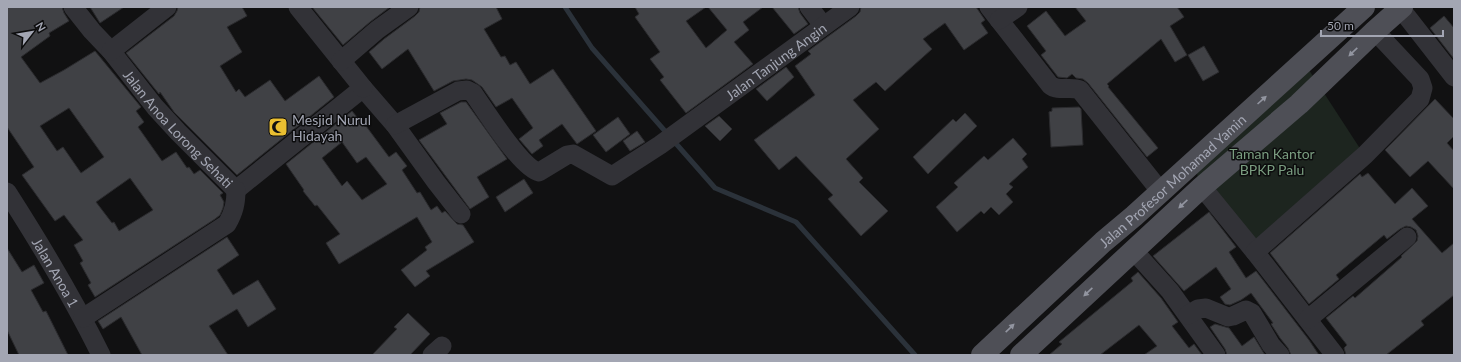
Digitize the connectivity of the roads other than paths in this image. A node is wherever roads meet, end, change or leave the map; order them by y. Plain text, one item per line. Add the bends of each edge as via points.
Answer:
1 (73, 7) edge
2 (167, 7) edge
3 (298, 7) edge
4 (409, 7) edge
5 (809, 7) edge
6 (850, 7) edge
7 (1018, 7) edge
8 (1364, 7) edge
9 (1401, 8) edge
10 (994, 14) edge
11 (823, 26) junction
12 (1375, 31) junction
13 (111, 51) junction
14 (341, 61) junction
15 (1454, 77) edge
16 (363, 88) junction
17 (395, 125) junction
18 (1202, 187) junction
19 (236, 190) junction
20 (7, 192) edge
21 (1161, 192) junction
22 (461, 214) dead end
23 (1407, 237) dead end
24 (1103, 242) junction
25 (1255, 252) junction
26 (1127, 256) junction
27 (1188, 315) junction
28 (83, 318) junction
29 (1308, 319) junction
30 (101, 355) edge
31 (982, 355) edge
32 (1020, 355) edge
33 (1216, 355) edge
34 (1280, 355) edge
35 (1335, 355) edge

1 - 13 street, Jalan Anoa Lorong Sehati
2 - 13 street
3 - 14 street
4 - 14 street
5 - 11 street
6 - 11 street, Jalan Tanjung Angin
7 - 10 street
21 -> 8 main road, Jalan Profesor Mohamad Yamin
9 - 12 main road, Jalan Profesor Mohamad Yamin
9 - 15 street
10 - 21 street via 1053,88 1080,90
11 - 17 street, Jalan Tanjung Angin via 660,146 612,176 575,154 570,154 539,172 534,171 508,143 473,93 467,90 458,91
12 -> 18 main road, Jalan Profesor Mohamad Yamin via 1299,104
12 - 25 street via 1420,79 1423,88 1420,99 1365,155
13 - 19 street, Jalan Anoa Lorong Sehati via 155,107
14 - 16 street
16 - 17 street
16 - 19 street, Jalan Anoa Lorong Sehati
17 - 22 street
18 - 25 street
18 -> 26 main road, Jalan Profesor Mohamad Yamin
19 - 28 street via 234,210 227,224
20 - 28 street, Jalan Anoa 1 via 41,244
21 - 24 main road, Jalan Profesor Mohamad Yamin
23 - 29 street
24 - 26 main road
31 -> 24 main road, Jalan Profesor Mohamad Yamin
25 - 29 street
26 - 27 street via 1170,291
26 -> 32 main road, Jalan Profesor Mohamad Yamin
27 - 33 street
27 - 34 street via 1206,308 1228,317 1246,310 1252,313
28 - 30 street, Jalan Anoa 1
29 - 35 street

